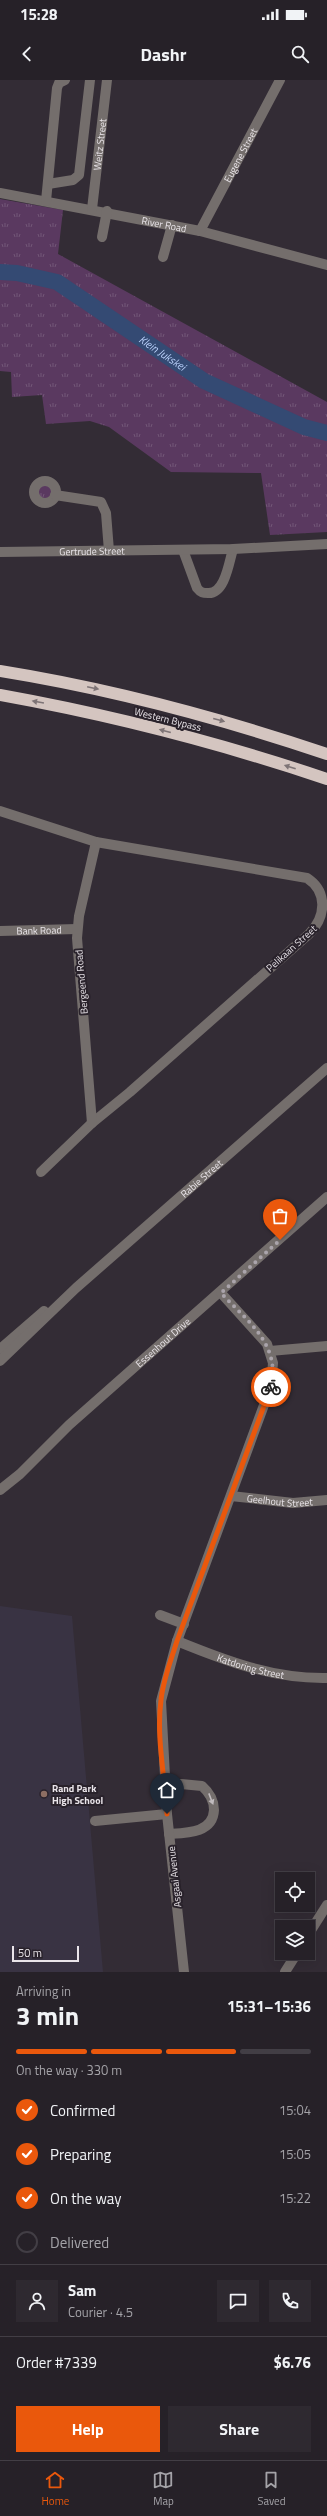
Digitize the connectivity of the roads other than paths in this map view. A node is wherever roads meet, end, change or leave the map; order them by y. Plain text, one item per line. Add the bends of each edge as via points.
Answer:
1 (65, 80) edge
2 (90, 80) edge
3 (107, 80) edge
4 (280, 80) edge
5 (48, 184) junction
6 (0, 192) edge
7 (46, 201) junction
8 (92, 209) junction
9 (107, 212) junction
10 (172, 225) junction
11 (200, 231) junction
12 (102, 237) dead end
13 (163, 257) dead end
14 (327, 265) edge
15 (55, 495) dead end
16 (327, 544) edge
17 (233, 549) junction
18 (183, 550) junction
19 (109, 551) junction
20 (0, 552) edge
21 (0, 671) edge
22 (0, 695) edge
23 (327, 754) edge
24 (327, 779) edge
25 (0, 811) edge
26 (96, 842) junction
27 (77, 929) junction
28 (0, 931) edge
29 (327, 1068) edge
30 (92, 1123) junction
31 (41, 1172) dead end
32 (327, 1197) edge
33 (76, 1288) junction
34 (221, 1293) junction
35 (327, 1346) edge
36 (0, 1348) edge
37 (270, 1351) junction
38 (0, 1361) edge
39 (0, 1490) edge
40 (232, 1496) junction
41 (327, 1500) edge
42 (160, 1614) dead end
43 (184, 1624) junction
44 (177, 1641) junction
45 (327, 1678) edge
46 (166, 1786) junction
47 (167, 1814) junction
48 (95, 1821) dead end
49 (169, 1834) junction
50 (327, 1905) edge
51 (315, 1924) edge
52 (293, 1960) edge
53 (184, 1972) edge
54 (285, 1972) edge

1 - 5 street via 59,83 57,88
2 - 5 street via 79,174 73,180
3 - 8 street, Weitz Street
4 - 11 street, Eugene Street
5 - 7 street
6 - 7 street, River Road
7 - 8 street, River Road
8 - 9 street, River Road
9 - 10 street, River Road
9 - 12 street
10 - 11 street, River Road
10 - 13 street
11 - 14 street, River Road
15 - 19 street via 101,502 106,513
16 - 17 street, Gertrude Street
17 - 18 street, Gertrude Street
17 - 18 street via 222,584 216,592 211,593 202,592 198,588
18 - 19 street, Gertrude Street
19 - 20 street, Gertrude Street
21 -> 23 highway, Western Bypass via 151,701 254,729
24 -> 22 highway, Western Bypass via 239,750 150,726
25 - 26 street, Pelikaan Street
26 - 27 street, Bergeend Road
26 - 30 street, Pelikaan Street via 307,878 324,893 326,907 321,922 309,934
27 - 28 street, Bank Road
27 - 30 street, Bergeend Road
29 - 33 street, Rabie Street
30 - 31 street, Pelikaan Street
32 - 34 street, Essenhout Drive
33 - 36 street, Rabie Street via 41,1313
33 - 38 street, Rabie Street
34 - 37 street, Asgaai Avenue via 258,1333
34 - 39 street, Essenhout Drive via 69,1425 20,1474
35 - 37 street
37 - 40 street, Asgaai Avenue via 273,1374 271,1386
40 - 41 street, Geelhout Street via 292,1503
40 - 43 street, Asgaai Avenue
42 - 43 street
43 - 44 street, Asgaai Avenue
44 - 45 street, Katdoring Street via 232,1663 275,1675
44 - 46 street, Asgaai Avenue via 161,1701
46 - 47 street, Asgaai Avenue
46 -> 49 street via 202,1786 212,1798 214,1807 214,1816 209,1825 202,1829
47 - 48 street
47 - 49 street, Asgaai Avenue
49 - 53 street, Asgaai Avenue
50 - 51 street
52 - 54 street

